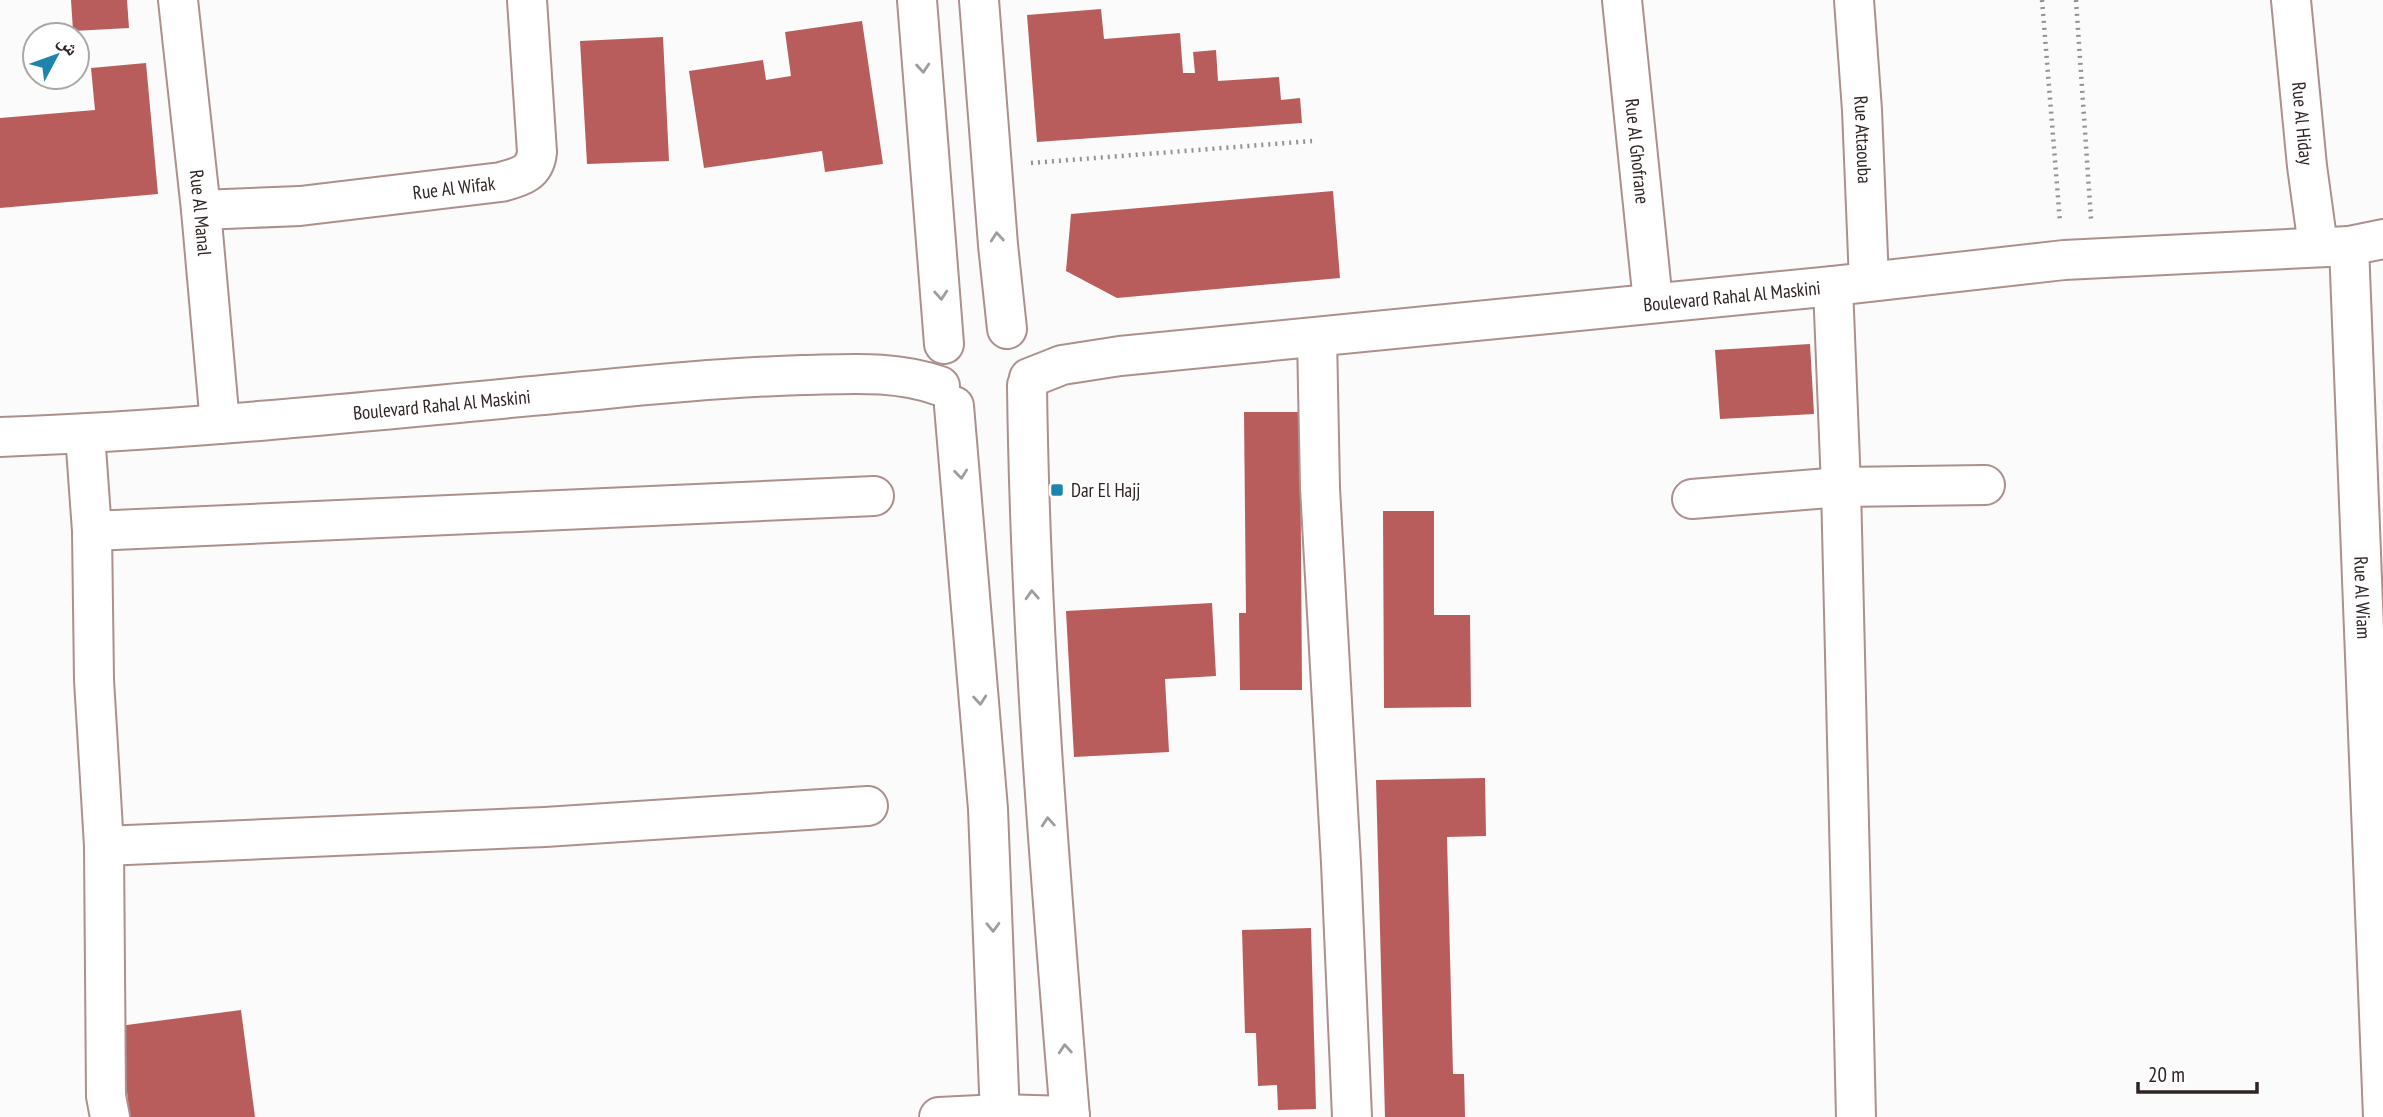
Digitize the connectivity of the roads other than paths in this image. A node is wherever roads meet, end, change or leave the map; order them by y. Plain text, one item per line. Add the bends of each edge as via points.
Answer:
1 (178, 0) edge
2 (527, 0) edge
3 (917, 0) edge
4 (979, 0) edge
5 (1622, 0) edge
6 (1854, 0) edge
7 (2291, 0) edge
8 (201, 211) junction
9 (2350, 244) edge
10 (1851, 283) junction
11 (1653, 302) junction
12 (1318, 337) junction
13 (1022, 362) junction
14 (944, 373) junction
15 (220, 424) junction
16 (85, 434) junction
17 (0, 437) edge
18 (1985, 485) dead end
19 (1841, 487) junction
20 (874, 496) dead end
21 (1692, 499) dead end
22 (92, 531) junction
23 (868, 806) dead end
24 (104, 846) junction
25 (1000, 1115) edge
26 (1070, 1116) edge
27 (110, 1117) edge
28 (939, 1117) edge
29 (1352, 1117) edge
30 (1856, 1117) edge
31 (2383, 1117) edge

1 - 8 street, Rue Al Manal
2 - 8 street, Rue Al Wifak via 537,152 532,169 522,177 300,206
3 -> 14 street
13 -> 4 street via 992,166
5 - 11 street, Rue Al Ghofrane
6 - 10 street, Rue Attaouba via 1862,110
7 - 9 street, Rue Al Hiday via 2307,166
8 - 15 street, Rue Al Manal
9 - 10 street, Boulevard Rahal Al Maskini via 2079,260
9 - 31 street, Rue Al Wiam
10 - 11 street, Boulevard Rahal Al Maskini
10 - 19 street, Rue Attaouba
11 - 12 street, Boulevard Rahal Al Maskini
12 - 13 street, Boulevard Rahal Al Maskini via 1062,365
12 - 29 street via 1320,488
13 - 14 street, Boulevard Rahal Al Maskini via 985,323 973,324 962,328
13 - 14 street, Boulevard Rahal Al Maskini via 1021,397 1002,412 977,415
26 -> 13 street via 1035,654
14 - 15 street, Boulevard Rahal Al Maskini via 729,377
14 -> 25 street via 966,523 988,808
15 - 16 street, Boulevard Rahal Al Maskini
16 - 17 street, Boulevard Rahal Al Maskini
16 - 22 street
18 - 19 street
19 - 21 street
19 - 30 street, Rue Attaouba
20 - 22 street
22 - 24 street via 94,680
23 - 24 street via 545,827
24 - 27 street via 106,1096
25 - 26 street
25 - 28 street

